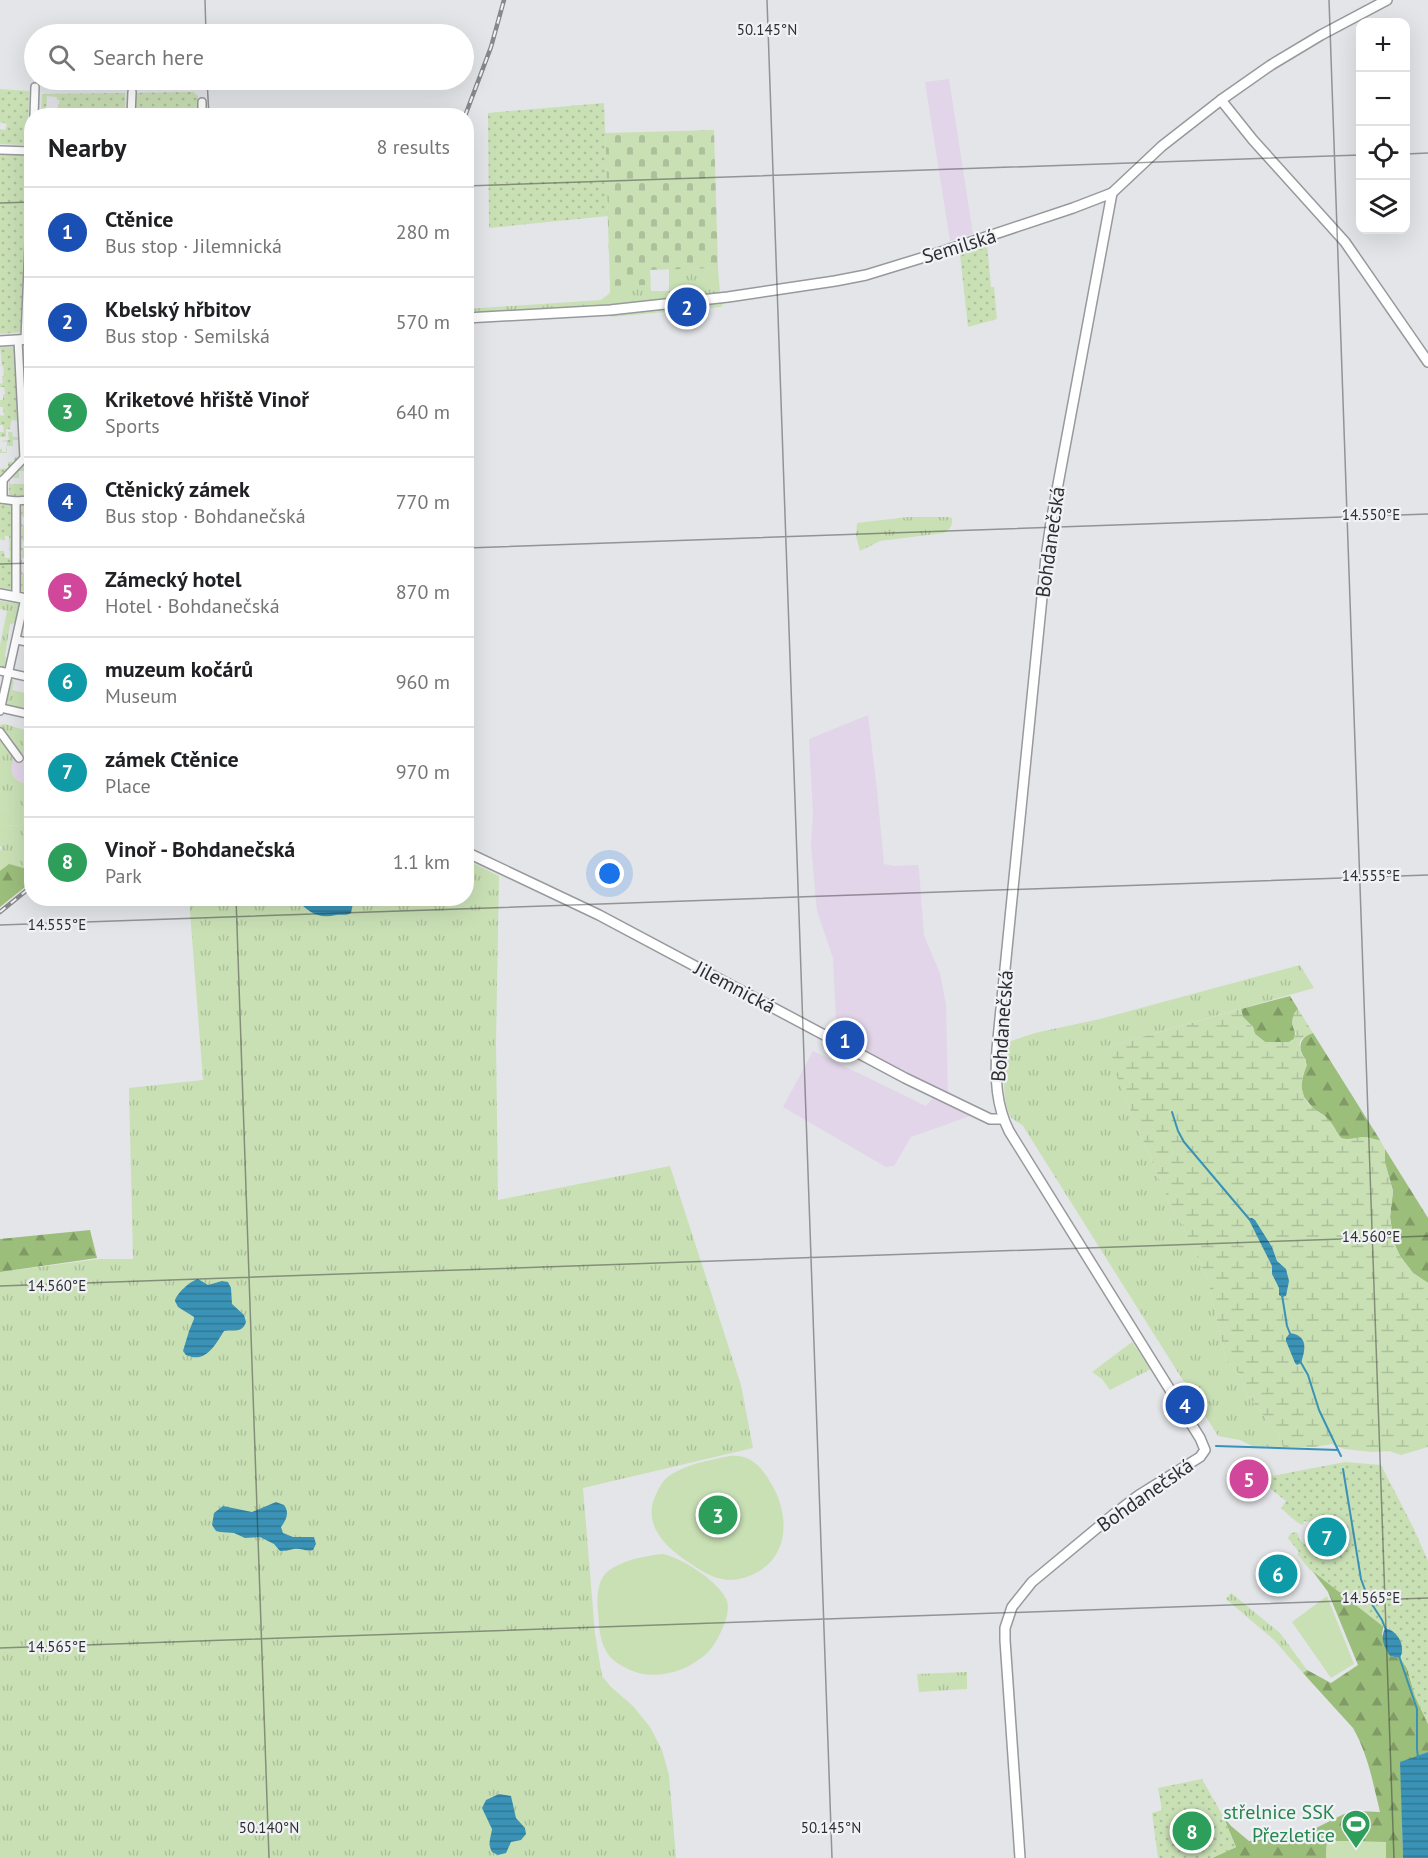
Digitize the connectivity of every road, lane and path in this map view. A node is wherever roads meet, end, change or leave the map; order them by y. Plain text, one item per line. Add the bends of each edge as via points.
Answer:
1 (1387, 0) edge
2 (35, 90) edge
3 (132, 92) dead end
4 (1221, 100) junction
5 (202, 102) dead end
6 (34, 108) edge
7 (131, 108) edge
8 (202, 108) edge
9 (0, 150) edge
10 (24, 151) edge
11 (1112, 193) junction
12 (474, 318) edge
13 (24, 339) edge
14 (0, 341) edge
15 (1428, 362) edge
16 (24, 458) edge
17 (2, 480) edge
18 (2, 499) edge
19 (24, 500) edge
20 (16, 501) junction
21 (0, 594) edge
22 (24, 598) edge
23 (17, 640) junction
24 (24, 641) edge
25 (0, 671) edge
26 (8, 672) junction
27 (24, 676) edge
28 (0, 709) edge
29 (24, 714) edge
30 (0, 732) edge
31 (19, 758) dead end
32 (474, 856) edge
33 (1003, 1119) junction
34 (1020, 1858) edge

1 - 4 street, Semilská via 1271,65
2 - 6 street
3 - 7 street
4 - 11 street, Semilská via 1162,146
4 - 15 street via 1345,242
5 - 8 street
9 - 10 street
11 - 12 street, Semilská via 866,275 728,297 610,310
11 - 33 street, Bohdanečská via 1046,557 997,1049 997,1090
13 - 14 street
16 - 17 street
17 - 18 street
18 - 20 street
19 - 20 street
20 - 22 street
21 - 22 street
22 - 23 street
23 - 24 street
23 - 26 street
25 - 26 street
26 - 27 street
26 - 28 street
28 - 29 street
30 - 31 street
32 - 33 street, Jilemnická via 599,915 905,1078 990,1119
33 - 34 street, Bohdanečská via 1204,1450 1200,1457 1139,1495 1055,1561 1012,1607 1005,1640

